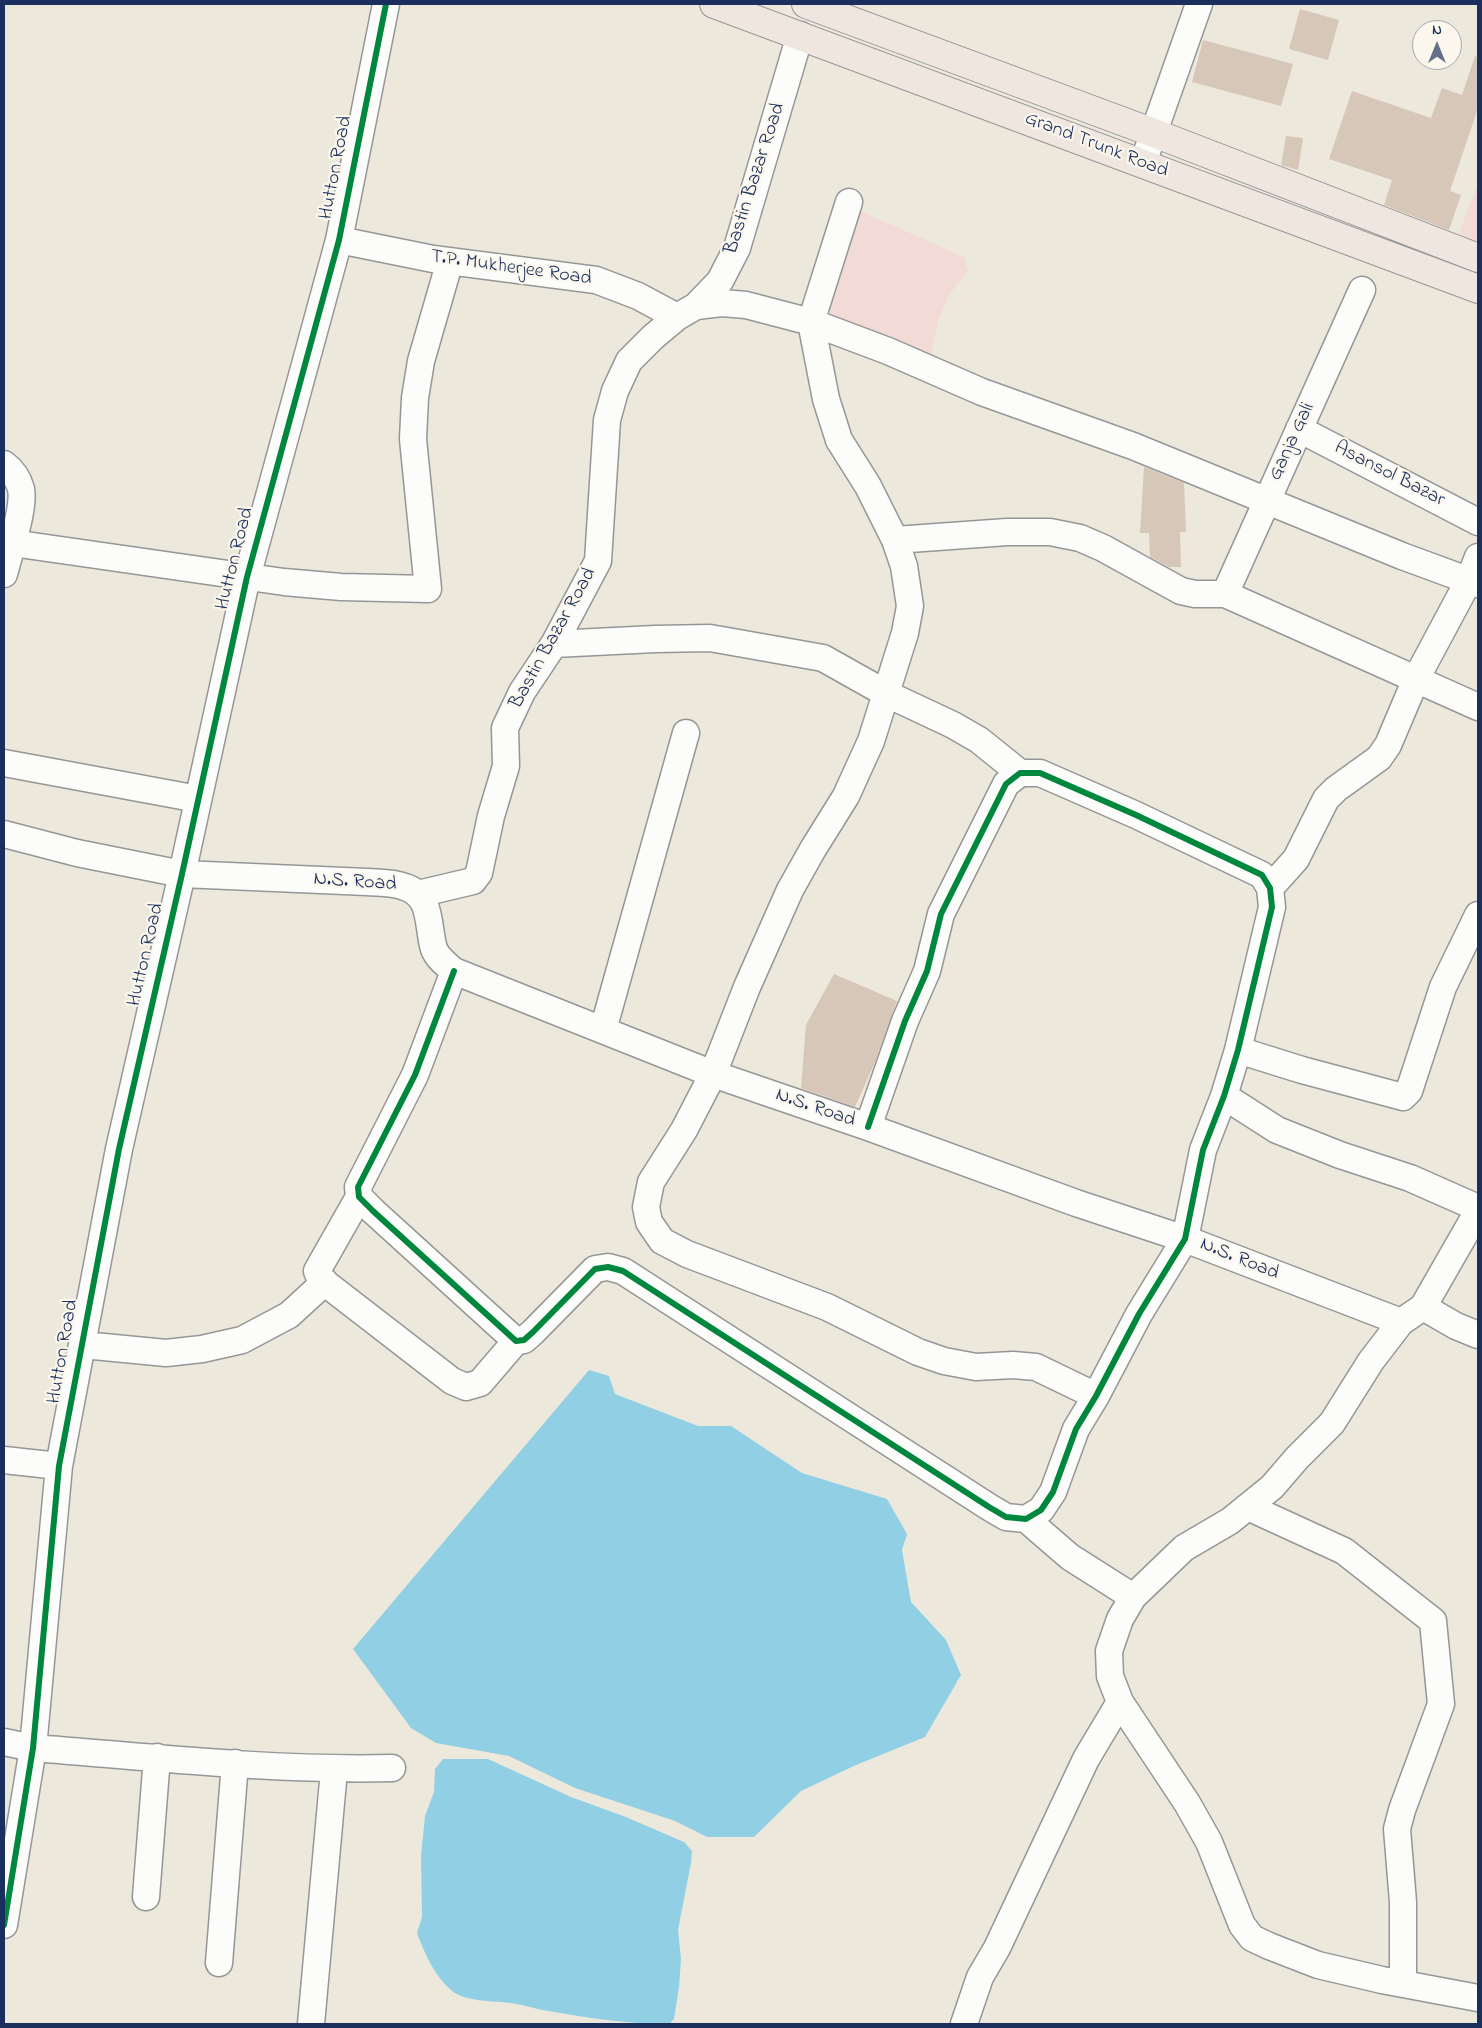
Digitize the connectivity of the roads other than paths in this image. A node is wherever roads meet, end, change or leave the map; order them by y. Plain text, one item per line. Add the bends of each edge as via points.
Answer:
1 (386, 4) edge
2 (714, 4) edge
3 (806, 4) edge
4 (1200, 4) edge
5 (800, 35) junction
6 (1154, 133) junction
7 (1144, 163) junction
8 (849, 202) dead end
9 (339, 240) junction
10 (1478, 258) edge
11 (450, 261) junction
12 (1478, 289) edge
13 (1362, 290) dead end
14 (686, 311) junction
15 (811, 322) junction
16 (1299, 429) junction
17 (4, 464) edge
18 (1266, 499) junction
19 (1478, 522) edge
20 (894, 540) junction
21 (12, 543) junction
22 (1475, 573) edge
23 (4, 574) edge
24 (246, 577) junction
25 (1225, 594) junction
26 (554, 644) junction
27 (1416, 679) junction
28 (886, 694) junction
29 (1478, 707) edge
30 (686, 733) dead end
31 (4, 763) edge
32 (1020, 773) junction
33 (198, 799) junction
34 (4, 834) edge
35 (182, 874) junction
36 (1270, 888) junction
37 (418, 894) junction
38 (1478, 915) edge
39 (454, 971) junction
40 (603, 1030) junction
41 (1238, 1050) junction
42 (713, 1074) junction
43 (1224, 1096) junction
44 (868, 1127) junction
45 (359, 1197) junction
46 (1478, 1210) edge
47 (1185, 1239) junction
48 (325, 1282) junction
49 (1423, 1307) junction
50 (1401, 1322) junction
51 (1478, 1334) edge
52 (516, 1341) junction
53 (83, 1345) junction
54 (1096, 1396) junction
55 (4, 1460) edge
56 (59, 1466) junction
57 (1248, 1507) junction
58 (1026, 1519) junction
59 (1133, 1597) junction
60 (1120, 1702) junction
61 (4, 1742) edge
62 (33, 1748) junction
63 (157, 1757) junction
64 (235, 1763) junction
65 (392, 1768) dead end
66 (334, 1770) junction
67 (146, 1897) dead end
68 (4, 1925) edge
69 (219, 1963) dead end
70 (1404, 1984) junction
71 (1478, 1998) edge
72 (311, 2024) edge
73 (964, 2024) edge

1 - 9 street, Hutton Road
2 - 5 main road, Grand Trunk Road
3 - 6 main road
4 - 6 street
5 - 7 main road, Grand Trunk Road
5 - 14 street, Bastin Bazar Road via 737,248 720,281
6 - 7 street
6 - 10 main road
7 - 12 main road, Grand Trunk Road
8 - 15 street
9 - 11 street, T.P. Mukherjee Road
9 - 24 street, Hutton Road
11 - 14 street, T.P. Mukherjee Road via 596,280
11 - 24 street via 415,398 413,439 428,589 341,587
13 - 16 street, Ganja Gali
14 - 15 street via 722,303 746,305
14 - 26 street, Bastin Bazar Road via 629,361 615,391 607,420 598,561
15 - 18 street via 982,392 1133,446
15 - 20 street via 826,399 839,440 868,486
16 - 18 street, Ganja Gali
16 - 19 street, Asansol Bazar
17 - 21 street via 13,470 21,490
18 - 22 street via 1402,556
18 - 25 street, Ganja Gali
20 - 25 street via 1050,532 1080,538 1103,548 1181,591
20 - 28 street via 904,566 910,606
21 - 23 street
21 - 24 street
22 - 27 street
24 - 33 street, Hutton Road
25 - 27 street
26 - 28 street via 710,638 823,658
26 - 37 street, Bastin Bazar Road via 522,692 505,728 506,766 490,816 479,873 473,881
27 - 29 street
27 - 36 street via 1388,745 1379,758 1326,799 1296,859
28 - 32 street via 954,725 979,740
28 - 42 street via 871,741 846,796 812,849 787,897
30 - 40 street
31 - 33 street
32 - 36 street via 1040,773 1145,819 1262,875
32 - 44 street via 1006,784 941,914 927,971 905,1021
33 - 35 street, Hutton Road
34 - 35 street, N.S. Road via 77,853
35 - 37 street, N.S. Road via 393,884
35 - 53 street, Hutton Road via 118,1149
36 - 41 street via 1272,907
37 - 39 street, N.S. Road via 426,905 434,949
38 - 41 street via 1443,987 1409,1091 1403,1097
39 - 40 street, N.S. Road
39 - 45 street via 415,1075 358,1187
40 - 42 street, N.S. Road
41 - 43 street
42 - 44 street, N.S. Road
42 - 54 street via 684,1130 651,1182 646,1207 649,1222 662,1241 687,1254 827,1307 926,1355 976,1367 1036,1367
43 - 46 street via 1277,1130 1410,1178
43 - 47 street via 1203,1150
44 - 47 street, N.S. Road
45 - 48 street via 317,1271
45 - 52 street
46 - 49 street
47 - 50 street, N.S. Road
47 - 54 street
48 - 52 street via 452,1381 466,1387 480,1383
48 - 53 street via 289,1315 242,1340 166,1353
49 - 50 street
49 - 51 street via 1456,1326
50 - 57 street via 1371,1361 1332,1423 1272,1487
52 - 58 street via 524,1340 533,1332 595,1269 608,1267 623,1271 989,1507 1006,1517
53 - 56 street, Hutton Road
54 - 58 street via 1076,1429 1053,1492 1041,1510
55 - 56 street
56 - 62 street, Hutton Road
57 - 59 street via 1184,1548
57 - 70 street via 1344,1551 1433,1621 1441,1704 1397,1829 1403,1902
58 - 59 street via 1070,1557
59 - 60 street via 1120,1619 1109,1651 1110,1676
60 - 70 street via 1210,1842 1242,1925 1252,1938 1318,1965
60 - 73 street via 1086,1759 997,1948 980,1977
61 - 62 street
62 - 63 street
62 - 68 street, Hutton Road
63 - 64 street
63 - 67 street
64 - 66 street
64 - 69 street
65 - 66 street
66 - 72 street
70 - 71 street

